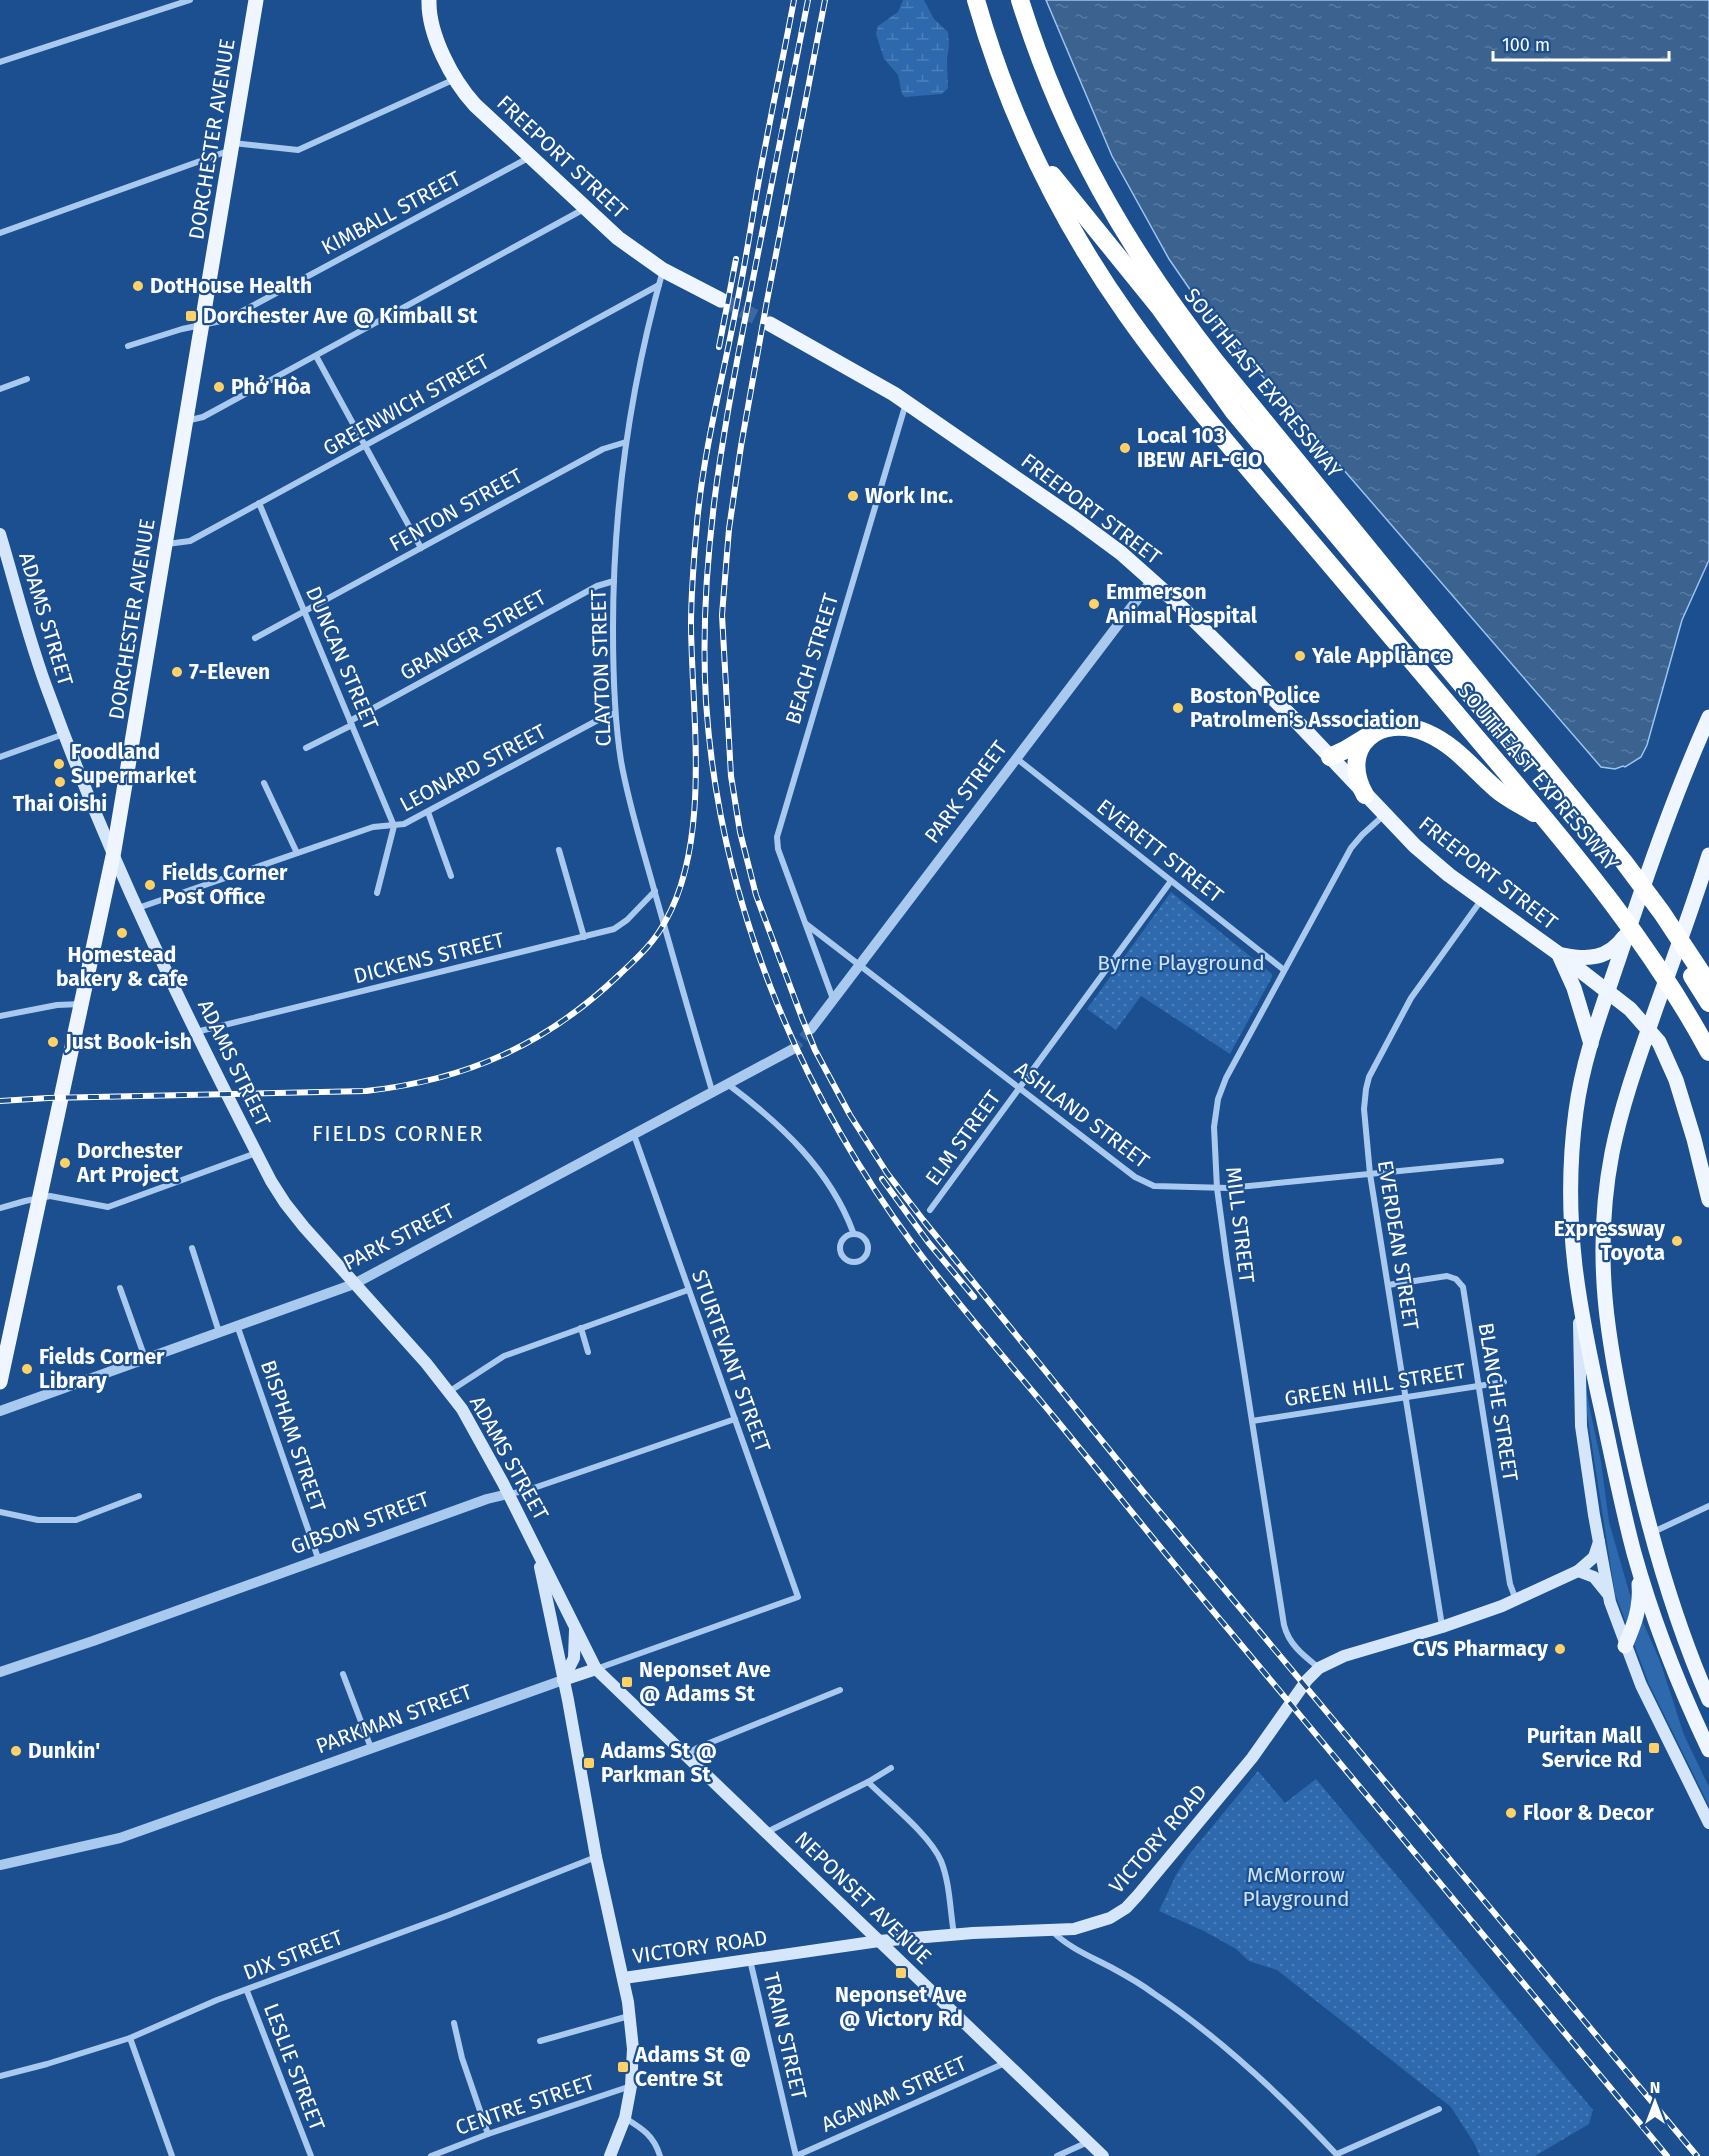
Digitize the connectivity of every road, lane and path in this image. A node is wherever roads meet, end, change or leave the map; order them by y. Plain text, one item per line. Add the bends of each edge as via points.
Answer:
1 (190, 0) edge
2 (256, 0) edge
3 (429, 0) edge
4 (976, 0) edge
5 (1020, 0) edge
6 (0, 62) edge
7 (456, 78) junction
8 (232, 147) junction
9 (1030, 148) junction
10 (530, 157) junction
11 (1100, 192) junction
12 (585, 209) junction
13 (0, 233) edge
14 (663, 270) junction
15 (658, 285) junction
16 (721, 300) tunnel mouth
17 (1159, 307) junction
18 (770, 324) tunnel mouth
19 (202, 326) junction
20 (128, 346) dead end
21 (316, 356) junction
22 (27, 379) dead end
23 (0, 389) edge
24 (906, 402) junction
25 (186, 421) junction
26 (626, 442) junction
27 (365, 446) junction
28 (260, 503) junction
29 (1, 537) edge
30 (166, 544) junction
31 (421, 549) junction
32 (1152, 580) junction
33 (614, 581) junction
34 (305, 612) junction
35 (255, 638) dead end
36 (615, 713) junction
37 (1709, 717) edge
38 (351, 723) junction
39 (1373, 732) junction
40 (64, 734) junction
41 (306, 748) dead end
42 (0, 757) edge
43 (1330, 757) junction
44 (1016, 758) junction
45 (264, 783) dead end
46 (1365, 795) junction
47 (428, 812) junction
48 (1384, 815) junction
49 (1549, 823) junction
50 (394, 826) junction
51 (559, 850) dead end
52 (297, 853) junction
53 (1709, 855) edge
54 (113, 856) junction
55 (451, 876) dead end
56 (1171, 880) junction
57 (1618, 881) junction
58 (654, 891) junction
59 (377, 893) dead end
60 (1482, 899) junction
61 (137, 908) junction
62 (806, 924) junction
63 (1629, 929) junction
64 (584, 937) junction
65 (1559, 954) junction
66 (859, 964) junction
67 (1284, 970) junction
68 (1700, 976) edge
69 (1607, 991) junction
70 (833, 999) junction
71 (1687, 1002) junction
72 (1709, 1003) edge
73 (81, 1004) junction
74 (0, 1016) edge
75 (1649, 1028) junction
76 (811, 1029) tunnel mouth
77 (196, 1032) junction
78 (1709, 1032) edge
79 (1591, 1045) junction
80 (793, 1049) tunnel mouth
81 (1709, 1052) edge
82 (729, 1085) junction
83 (1020, 1088) junction
84 (713, 1094) junction
85 (634, 1135) junction
86 (256, 1152) junction
87 (1501, 1161) dead end
88 (1370, 1174) junction
89 (1217, 1188) junction
90 (40, 1198) junction
91 (1709, 1200) edge
92 (0, 1208) edge
93 (930, 1210) dead end
94 (853, 1232) junction
95 (192, 1248) dead end
96 (354, 1284) junction
97 (1388, 1285) junction
98 (120, 1288) dead end
99 (688, 1290) junction
100 (1579, 1301) junction
101 (237, 1325) junction
102 (581, 1328) junction
103 (219, 1332) junction
104 (588, 1352) dead end
105 (145, 1358) junction
106 (0, 1382) edge
107 (1504, 1382) dead end
108 (1479, 1386) junction
109 (450, 1391) junction
110 (1404, 1397) junction
111 (0, 1411) edge
112 (735, 1419) junction
113 (1252, 1421) junction
114 (508, 1494) junction
115 (139, 1496) dead end
116 (1709, 1506) edge
117 (0, 1512) edge
118 (1651, 1534) junction
119 (1599, 1542) junction
120 (537, 1551) junction
121 (1634, 1552) junction
122 (318, 1558) junction
123 (1578, 1571) junction
124 (1608, 1594) junction
125 (798, 1597) joint
126 (1516, 1600) junction
127 (1442, 1627) junction
128 (575, 1630) junction
129 (1625, 1646) junction
130 (1319, 1668) junction
131 (596, 1669) junction
132 (0, 1672) edge
133 (343, 1674) dead end
134 (563, 1680) junction
135 (840, 1690) dead end
136 (1709, 1700) edge
137 (371, 1748) junction
138 (1709, 1750) edge
139 (685, 1755) junction
140 (891, 1768) dead end
141 (868, 1782) junction
142 (1709, 1823) edge
143 (766, 1833) junction
144 (596, 1857) junction
145 (0, 1865) edge
146 (1052, 1931) junction
147 (954, 1935) junction
148 (879, 1941) junction
149 (750, 1959) junction
150 (624, 1978) junction
151 (247, 1991) junction
152 (630, 2016) junction
153 (454, 2023) dead end
154 (130, 2038) junction
155 (540, 2041) dead end
156 (1006, 2062) junction
157 (0, 2076) edge
158 (631, 2086) junction
159 (1439, 2109) dead end
160 (625, 2118) junction
161 (488, 2134) junction
162 (1089, 2142) junction
163 (1338, 2155) edge
164 (172, 2156) edge
165 (311, 2156) edge
166 (430, 2156) edge
167 (610, 2156) edge
168 (660, 2156) edge
169 (796, 2156) edge
170 (1058, 2156) edge
171 (1103, 2156) edge

1 - 6 street
2 - 8 main road, DORCHESTER AVENUE
3 - 7 main road, FREEPORT STREET via 434,34
4 - 9 highway, SOUTHEAST EXPRESSWAY via 1006,91
5 - 11 highway, SOUTHEAST EXPRESSWAY via 1055,100
7 - 8 street via 298,150
7 - 10 main road, FREEPORT STREET via 475,105
8 - 13 street
8 - 19 main road, DORCHESTER AVENUE
9 - 17 highway
9 - 49 highway, SOUTHEAST EXPRESSWAY via 1091,260 1150,347
10 - 12 main road, FREEPORT STREET
10 - 19 street, KIMBALL STREET via 226,320
11 - 17 highway
11 - 57 highway, SOUTHEAST EXPRESSWAY via 1153,279 1209,354
12 - 14 main road, FREEPORT STREET
12 - 21 street
14 - 15 street, CLAYTON STREET
14 - 16 main road, FREEPORT STREET
15 - 26 street, CLAYTON STREET via 637,373
15 - 27 street, GREENWICH STREET
17 - 57 highway via 1234,411
18 - 24 main road, FREEPORT STREET
19 - 20 street, KIMBALL STREET
19 - 25 main road, DORCHESTER AVENUE
21 - 25 street via 203,417
21 - 27 street
22 - 23 street
24 - 32 main road, FREEPORT STREET via 1088,528
24 - 62 street, BEACH STREET via 777,837
25 - 30 main road, DORCHESTER AVENUE
26 - 31 street, FENTON STREET via 603,449
26 - 33 street, CLAYTON STREET
27 - 28 street, GREENWICH STREET
27 - 31 street
28 - 30 street, GREENWICH STREET via 190,541
28 - 34 street, DUNCAN STREET
29 - 40 main road, ADAMS STREET via 39,667
30 - 54 main road, DORCHESTER AVENUE
31 - 34 street, FENTON STREET
32 - 43 main road, FREEPORT STREET
32 - 44 street, PARK STREET
33 - 36 street, CLAYTON STREET
33 - 38 street, GRANGER STREET via 597,586
34 - 35 street, FENTON STREET
34 - 38 street, DUNCAN STREET
36 - 47 street, LEONARD STREET
36 - 58 street, CLAYTON STREET via 626,788
37 - 63 main road via 1661,832
38 - 41 street, GRANGER STREET
38 - 50 street, DUNCAN STREET
39 - 43 highway
39 - 46 highway via 1363,745 1357,765 1358,782
39 - 49 highway via 1397,727 1428,734 1456,751 1496,789
40 - 42 street
40 - 54 main road, ADAMS STREET
43 - 46 main road, FREEPORT STREET
44 - 56 street, EVERETT STREET
44 - 66 street, PARK STREET
45 - 52 street
46 - 48 main road, FREEPORT STREET
47 - 50 street, LEONARD STREET
47 - 55 street
48 - 60 main road, FREEPORT STREET via 1436,864
48 - 67 street, MILL STREET via 1351,848
49 - 57 highway, SOUTHEAST EXPRESSWAY
50 - 52 street, LEONARD STREET via 373,827
50 - 59 street
51 - 64 street
52 - 61 street, LEONARD STREET
53 - 75 main road
54 - 61 main road, ADAMS STREET
54 - 73 main road, DORCHESTER AVENUE
56 - 67 street, EVERETT STREET
56 - 83 street, ELM STREET
57 - 68 highway, SOUTHEAST EXPRESSWAY via 1662,913
57 - 71 highway, SOUTHEAST EXPRESSWAY via 1654,958
58 - 64 street, DICKENS STREET via 621,925
58 - 84 street, CLAYTON STREET
60 - 65 main road, FREEPORT STREET
60 - 88 street, EVERDEAN STREET via 1411,998 1369,1077 1364,1109
61 - 77 main road, ADAMS STREET
62 - 66 street
62 - 70 street, BEACH STREET
63 - 65 main road via 1617,946 1600,957
63 - 69 main road
64 - 77 street, DICKENS STREET
65 - 69 main road, FREEPORT STREET
65 - 79 main road
66 - 70 street, PARK STREET
66 - 83 street, ASHLAND STREET
67 - 89 street, MILL STREET via 1218,1099 1213,1135
68 - 72 highway, SOUTHEAST EXPRESSWAY
69 - 75 main road, FREEPORT STREET
69 - 79 main road
70 - 76 street, PARK STREET
71 - 78 highway
71 - 81 highway, SOUTHEAST EXPRESSWAY
73 - 74 street
73 - 90 main road, DORCHESTER AVENUE
75 - 91 main road, FREEPORT STREET via 1676,1080
75 - 118 main road via 1611,1161 1602,1265 1612,1358
77 - 86 main road, ADAMS STREET
79 - 100 main road via 1576,1108 1571,1172 1571,1238
80 - 82 street, PARK STREET
82 - 84 street, PARK STREET
82 - 94 street via 788,1134 842,1204
83 - 89 street, ASHLAND STREET via 1144,1183
83 - 93 street, ELM STREET
84 - 85 street, PARK STREET
85 - 96 street, PARK STREET
85 - 99 street, STURTEVANT STREET
86 - 90 street via 108,1207
86 - 96 main road, ADAMS STREET via 291,1211
87 - 88 street, ASHLAND STREET
88 - 89 street, ASHLAND STREET
88 - 97 street, EVERDEAN STREET
89 - 113 street, MILL STREET
90 - 92 street
90 - 106 main road, DORCHESTER AVENUE
94 - 94 street via 841,1241 840,1252 845,1259 859,1262 868,1248 863,1237
95 - 103 street
96 - 101 street, PARK STREET
96 - 109 main road, ADAMS STREET
97 - 108 street, BLANCHE STREET via 1443,1276 1459,1281 1464,1290
97 - 110 street, EVERDEAN STREET
98 - 105 street
99 - 102 street
99 - 112 street, STURTEVANT STREET
100 - 119 main road via 1580,1416
100 - 121 main road
101 - 103 street, PARK STREET
101 - 122 street, BISPHAM STREET
102 - 104 street
102 - 109 street via 504,1356
103 - 105 street, PARK STREET
105 - 111 street, PARK STREET
107 - 108 street, GREEN HILL STREET
108 - 110 street, GREEN HILL STREET
108 - 126 street, BLANCHE STREET via 1510,1584
109 - 114 main road, ADAMS STREET
110 - 113 street, GREEN HILL STREET
110 - 127 street, EVERDEAN STREET
112 - 114 street, GIBSON STREET
112 - 125 street, STURTEVANT STREET
113 - 130 street, MILL STREET via 1286,1629 1296,1648
114 - 120 main road, ADAMS STREET
114 - 122 street, GIBSON STREET
115 - 117 street via 76,1520 38,1520
116 - 118 street
118 - 136 main road via 1672,1604
119 - 123 main road, VICTORY ROAD via 1594,1557
119 - 124 main road
120 - 128 main road, ADAMS STREET
120 - 134 main road, ADAMS STREET
121 - 129 main road via 1640,1602
121 - 138 main road via 1667,1653
122 - 132 street, GIBSON STREET
123 - 124 main road via 1594,1577
123 - 126 main road, VICTORY ROAD
124 - 129 main road
125 - 131 street, PARKMAN STREET
126 - 127 main road, VICTORY ROAD
127 - 130 main road, VICTORY ROAD via 1344,1656
128 - 131 main road, ADAMS STREET
128 - 134 main road, ADAMS STREET via 574,1658
129 - 142 main road
130 - 146 main road, VICTORY ROAD via 1252,1758 1130,1904 1096,1924
131 - 134 main road, PARKMAN STREET
131 - 139 main road, NEPONSET AVENUE
133 - 137 street
134 - 137 street, PARKMAN STREET
134 - 144 main road, ADAMS STREET
135 - 139 street
137 - 145 street, PARKMAN STREET via 120,1838
139 - 143 main road, NEPONSET AVENUE
140 - 141 street
141 - 143 street
141 - 147 street via 937,1854 945,1875
143 - 148 main road, NEPONSET AVENUE
144 - 150 main road, ADAMS STREET
144 - 151 street, DIX STREET
146 - 147 main road, VICTORY ROAD
146 - 163 street via 1071,1947 1148,1990 1204,2031 1270,2086
147 - 148 main road, VICTORY ROAD
148 - 149 main road, VICTORY ROAD
148 - 156 main road, NEPONSET AVENUE
149 - 150 main road, VICTORY ROAD
149 - 169 street, TRAIN STREET
150 - 152 main road, ADAMS STREET
151 - 154 street, DIX STREET
151 - 165 street, LESLIE STREET
152 - 155 street
152 - 158 main road, ADAMS STREET
153 - 161 street
154 - 157 street, DIX STREET
154 - 164 street
156 - 162 main road, NEPONSET AVENUE
156 - 169 street, AGAWAM STREET
158 - 160 main road, ADAMS STREET
158 - 161 street, CENTRE STREET
159 - 163 street
160 - 167 main road, ADAMS STREET
160 - 168 street via 647,2131
161 - 166 street, CENTRE STREET
162 - 170 street
162 - 171 main road, NEPONSET AVENUE

